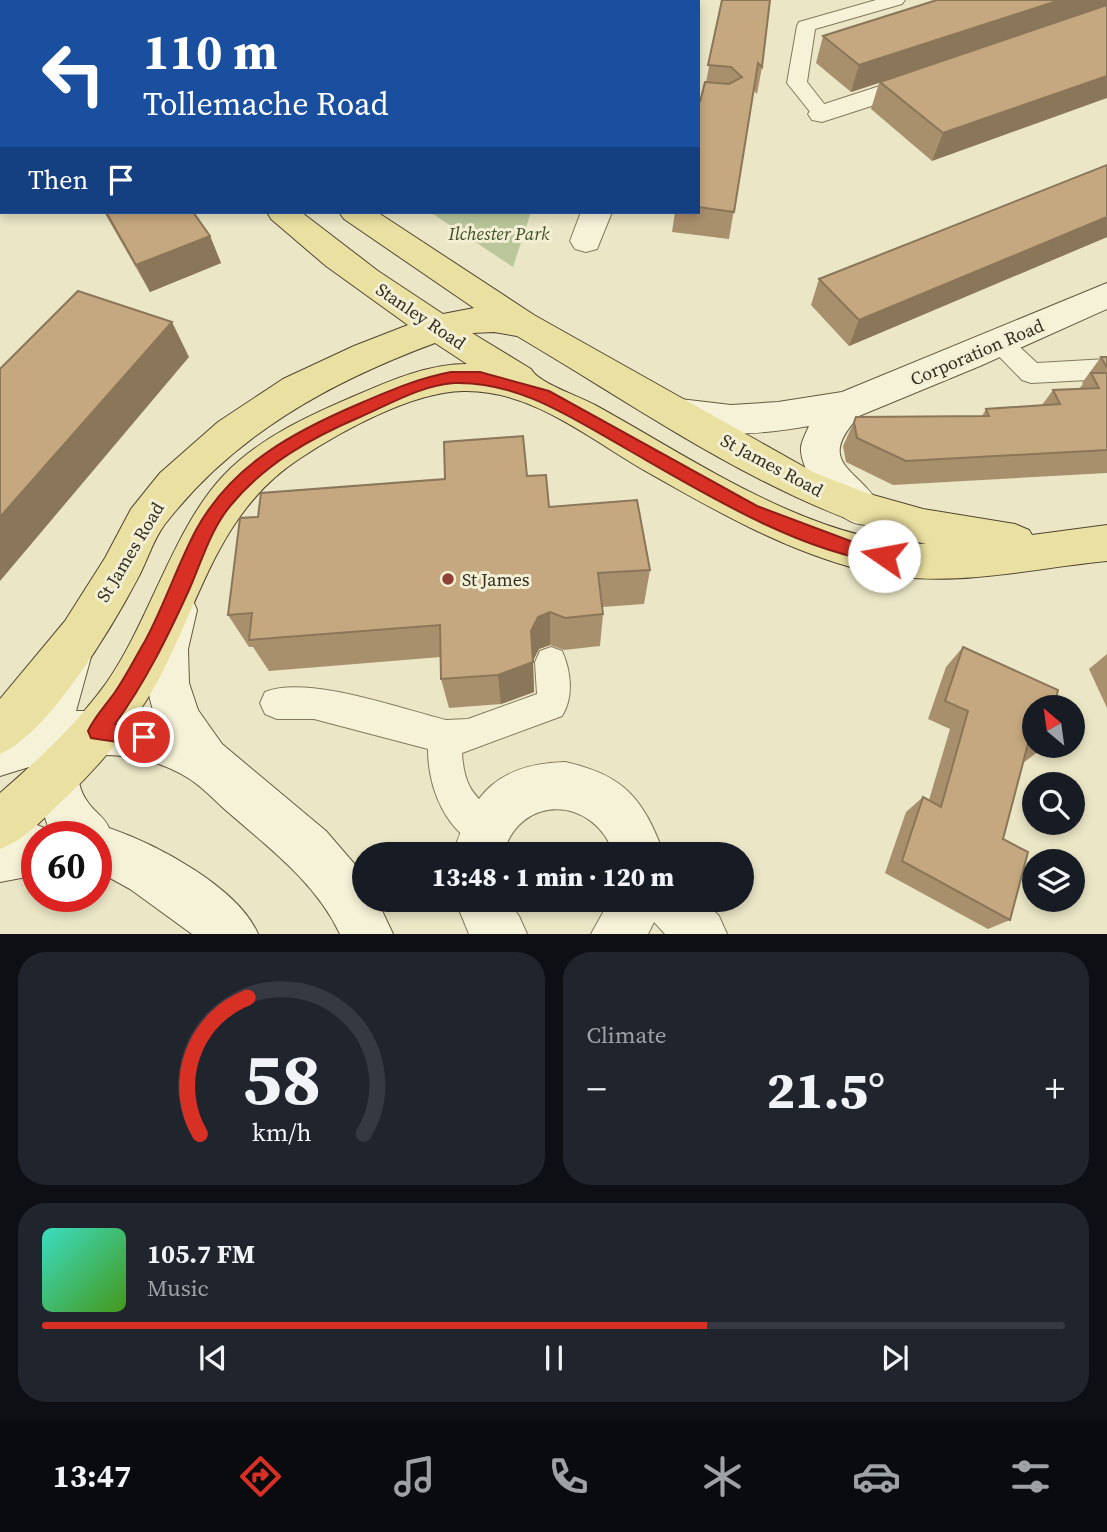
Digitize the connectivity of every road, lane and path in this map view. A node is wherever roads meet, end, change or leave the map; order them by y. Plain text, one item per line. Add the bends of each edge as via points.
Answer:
1 (896, 0) edge
2 (952, 70) edge
3 (822, 114) joint
4 (285, 214) edge
5 (358, 214) edge
6 (422, 257) junction
7 (370, 281) junction
8 (1107, 296) edge
9 (526, 325) junction
10 (437, 329) junction
11 (999, 344) junction
12 (355, 358) junction
13 (1107, 369) edge
14 (394, 394) junction
15 (543, 395) junction
16 (846, 406) junction
17 (680, 414) junction
18 (862, 508) junction
19 (1092, 544) edge
20 (181, 587) junction
21 (71, 653) junction
22 (551, 663) dead end
23 (277, 703) dead end
24 (0, 731) edge
25 (97, 731) junction
26 (446, 737) junction
27 (0, 753) edge
28 (51, 757) junction
29 (205, 761) junction
30 (72, 821) edge
31 (0, 825) edge
32 (482, 842) edge
33 (636, 842) edge
34 (21, 853) edge
35 (112, 854) edge
36 (0, 857) edge
37 (486, 912) edge
38 (632, 912) edge
39 (680, 912) edge
40 (232, 933) edge
41 (367, 933) edge
42 (501, 933) edge
43 (617, 933) edge
44 (701, 933) edge

1 - 3 lane via 806,26 797,83
2 - 3 street
4 - 7 main road, Stanley Road
5 - 6 main road
6 - 9 main road
6 - 10 main road, St James Road via 437,291
7 - 10 main road, Stanley Road
7 - 12 main road, Stanley Road via 382,301 382,324 371,344
8 - 11 street, Corporation Road
9 - 10 main road, St James Road via 491,319
9 - 17 main road, St James Road
10 - 12 main road, St James Road
10 - 14 main road, St James Road via 418,373
10 - 15 main road, Stanley Road
11 - 13 lane via 1031,373
11 - 16 street, Corporation Road
12 - 21 main road, St James Road via 240,425 176,481 147,519
14 - 15 main road, St James Road via 424,383 480,377
14 - 20 main road, St James Road via 319,428 248,476 202,534
15 - 19 main road, St James Road via 751,511 860,552 932,563 990,561
16 - 17 street, Corporation Road via 731,420
16 - 18 street, Corporation Road via 831,419 818,457 826,475
17 - 18 main road, St James Road via 801,484
18 - 19 main road, St James Road via 990,540
20 - 25 main road, St James Road via 123,697
20 - 29 street via 166,649 167,683 179,722
21 - 24 main road, St James Road
21 - 28 street via 56,694
22 - 26 lane via 554,699 550,705 468,736
23 - 26 lane via 314,702
25 - 28 street
25 - 29 street via 144,737
26 - 32 lane via 444,764 452,792
27 - 28 street
28 - 30 street
28 - 31 main road
29 - 41 street via 308,849 348,895
32 - 33 street via 501,807 524,792 550,785 577,786 601,796 621,815
34 - 36 street
35 - 40 street via 163,880
37 - 42 street
38 - 43 street
39 - 44 street

